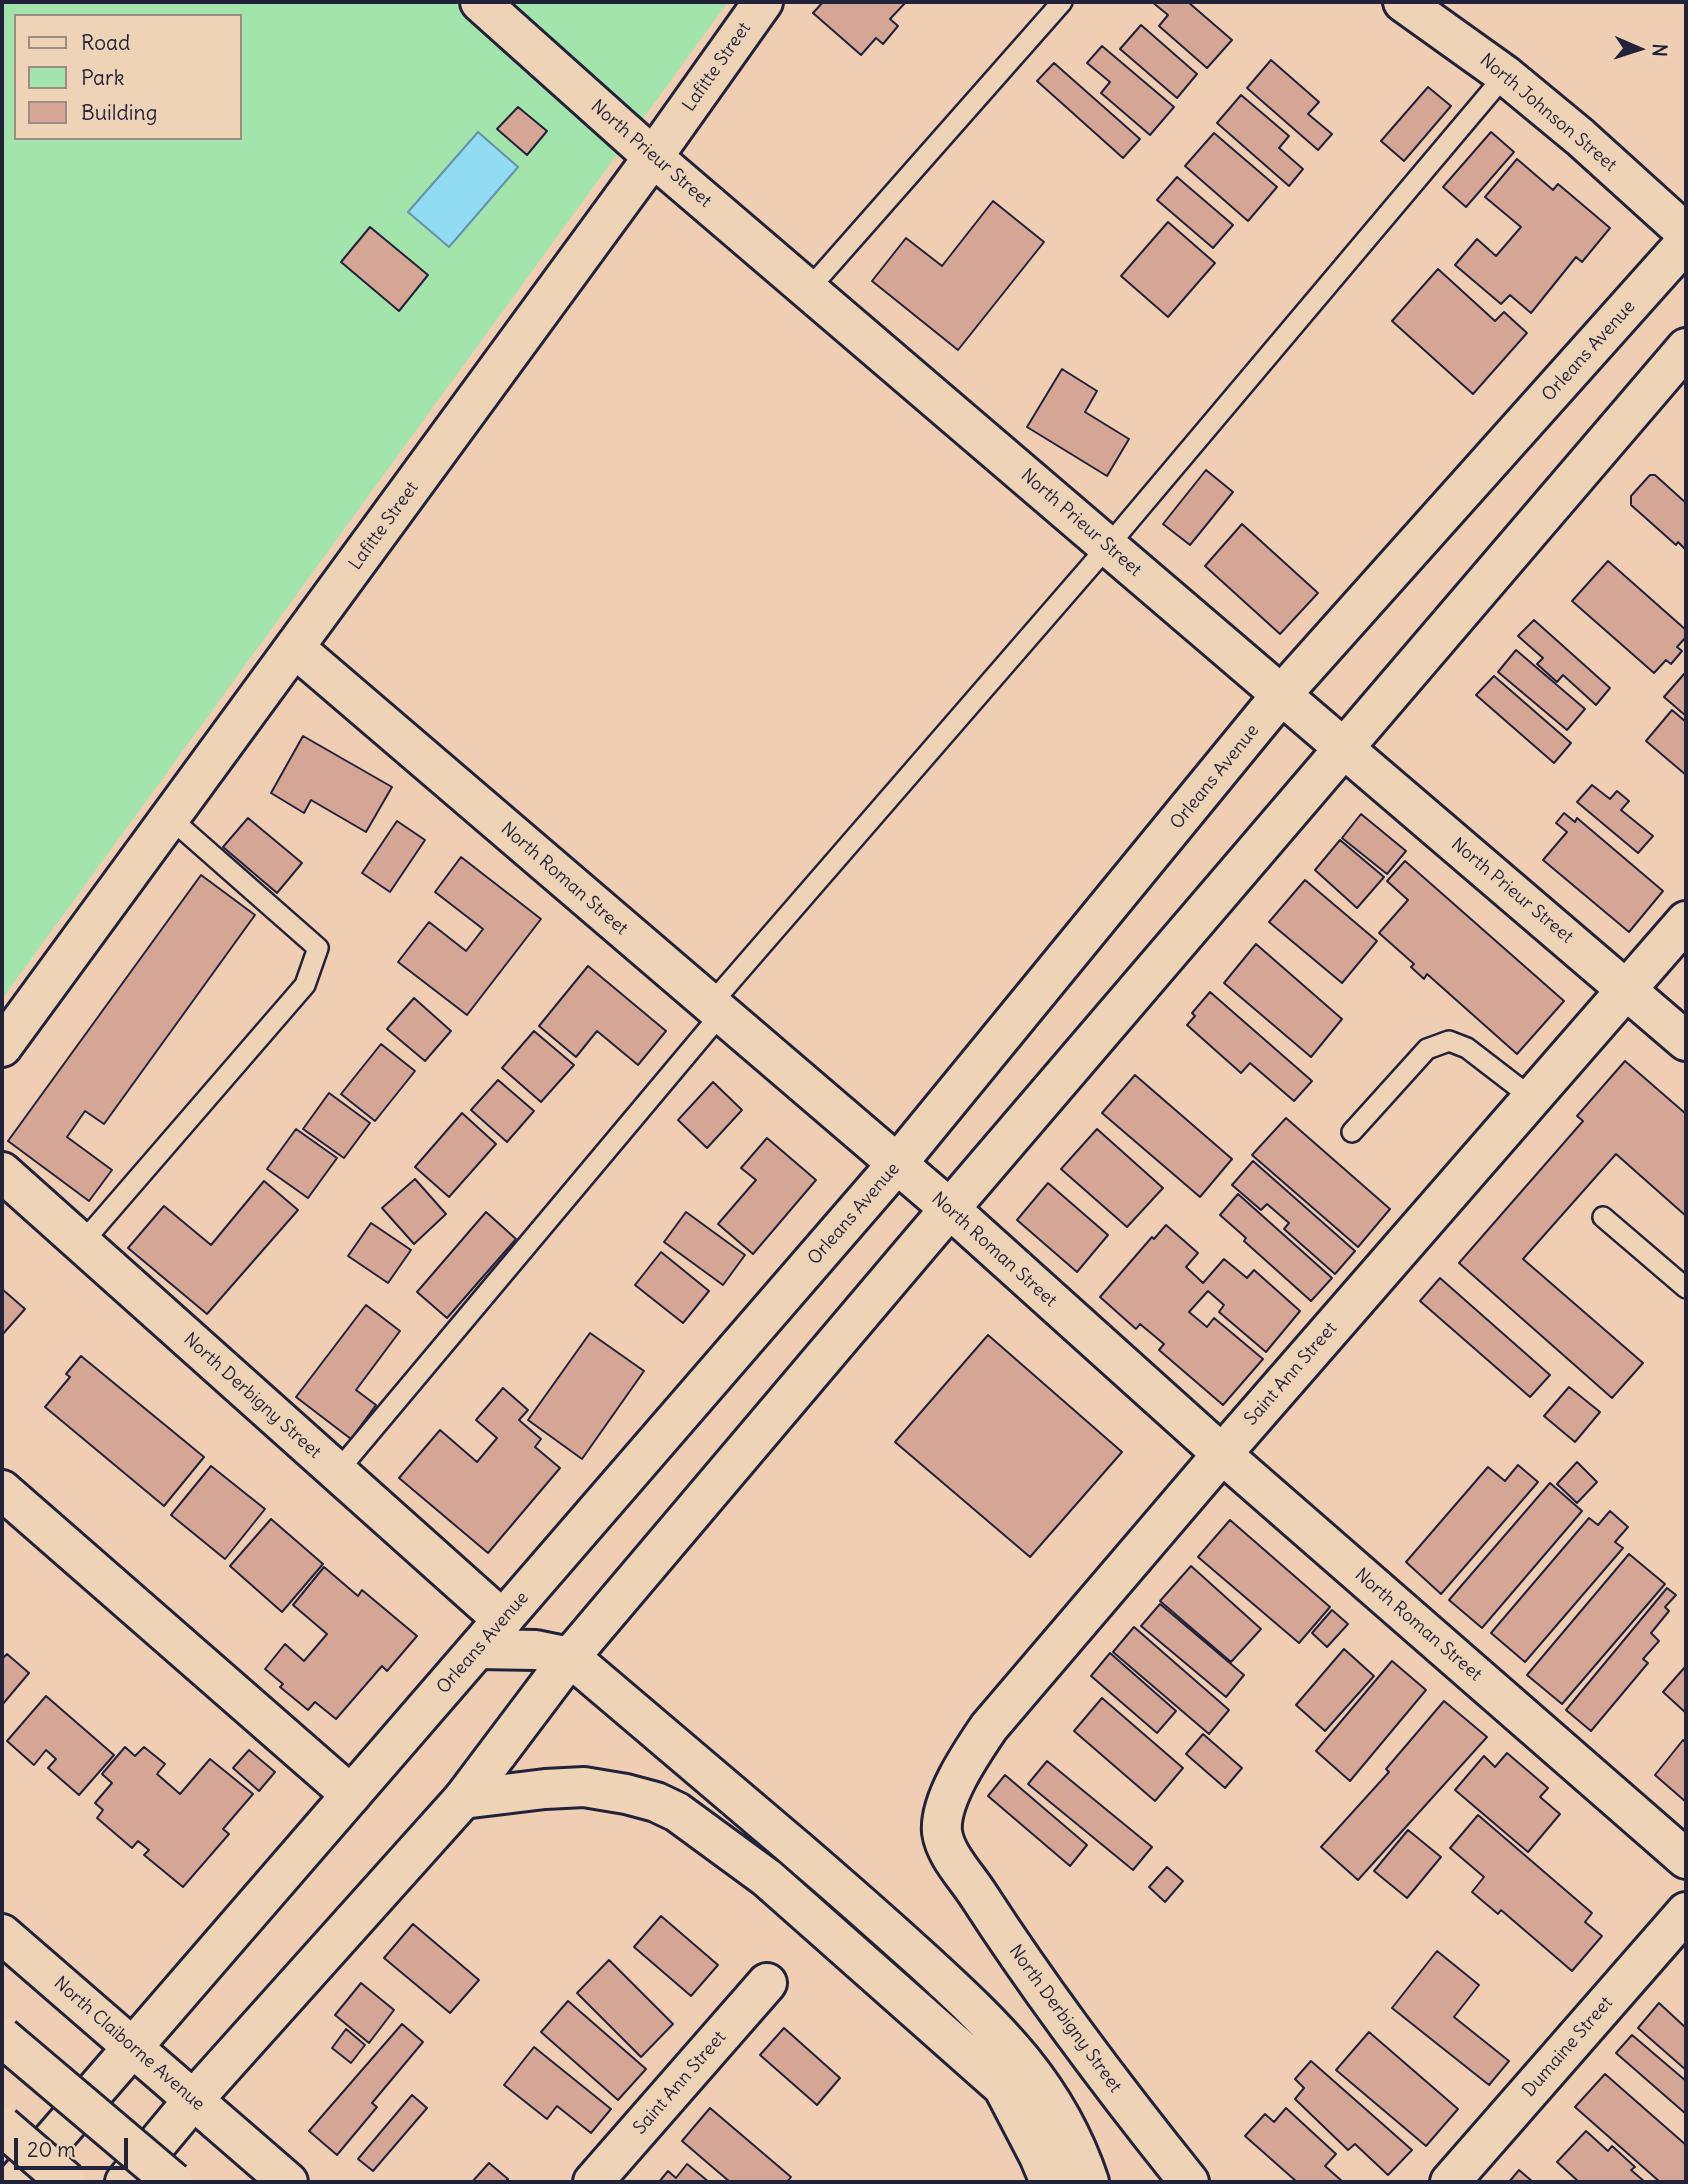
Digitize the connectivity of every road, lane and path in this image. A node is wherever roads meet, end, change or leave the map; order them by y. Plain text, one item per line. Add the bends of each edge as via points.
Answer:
1 (480, 2) edge
2 (763, 2) edge
3 (1062, 2) edge
4 (1404, 2) edge
5 (1504, 75) junction
6 (653, 157) junction
7 (1686, 233) edge
8 (1686, 242) edge
9 (808, 290) junction
10 (1686, 348) edge
11 (1108, 546) junction
12 (295, 648) junction
13 (1281, 695) junction
14 (1344, 748) junction
15 (169, 817) junction
16 (1686, 921) edge
17 (1627, 989) junction
18 (715, 1010) junction
19 (1686, 1041) edge
20 (2, 1047) edge
21 (1532, 1098) junction
22 (1352, 1132) dead end
23 (896, 1165) junction
24 (2, 1172) edge
25 (950, 1209) junction
26 (1603, 1217) dead end
27 (82, 1243) junction
28 (1686, 1288) edge
29 (1222, 1454) junction
30 (337, 1472) junction
31 (2, 1490) edge
32 (503, 1620) junction
33 (478, 1649) junction
34 (570, 1657) junction
35 (351, 1795) junction
36 (463, 1799) junction
37 (948, 1850) joint
38 (1686, 1858) edge
39 (1686, 1912) edge
40 (2, 1934) edge
41 (766, 1983) dead end
42 (2, 2037) edge
43 (132, 2046) junction
44 (194, 2099) junction
45 (2, 2126) edge
46 (16, 2182) edge
47 (67, 2182) edge
48 (125, 2182) edge
49 (173, 2182) edge
50 (288, 2182) edge
51 (593, 2182) edge
52 (1050, 2182) edge
53 (1089, 2182) edge
54 (1189, 2182) edge
55 (1450, 2182) edge

1 - 6 main road, North Prieur Street
2 - 6 main road, Lafitte Street
3 - 9 lane
4 - 5 main road, North Johnson Street
5 - 7 main road, North Johnson Street
5 - 11 lane
6 - 9 main road, North Prieur Street
6 - 12 main road, Lafitte Street
8 - 13 main road, Orleans Avenue
9 - 11 main road, North Prieur Street
10 - 14 main road
11 - 13 main road, North Prieur Street
11 - 18 lane
12 - 15 main road, Lafitte Street
12 - 18 main road, North Roman Street
13 - 14 main road, North Prieur Street
13 - 23 main road, Orleans Avenue
14 - 17 main road, North Prieur Street
14 - 25 main road
15 - 20 main road, Lafitte Street
15 - 27 lane via 318,948 305,985
16 - 17 main road, Saint Ann Street
17 - 19 main road, North Prieur Street
17 - 21 main road, Saint Ann Street
18 - 23 main road, North Roman Street
18 - 30 lane
21 - 22 lane via 1468,1048 1449,1041 1427,1049
21 - 29 main road, Saint Ann Street
23 - 25 main road, North Roman Street
23 - 32 main road, Orleans Avenue
24 - 27 main road, North Derbigny Street
25 - 29 main road, North Roman Street
25 - 34 main road
26 - 28 lane
27 - 30 main road, North Derbigny Street
29 - 37 main road, Saint Ann Street via 989,1727 960,1768 942,1830
29 - 38 main road, North Roman Street
30 - 32 main road, North Derbigny Street
31 - 35 main road
32 - 33 main road, Orleans Avenue
33 - 34 main road via 536,1650
33 - 35 main road, Orleans Avenue
34 - 36 main road
34 - 53 main road via 849,1894 986,2019 1056,2107
35 - 43 main road, Orleans Avenue
36 - 44 main road
36 - 52 main road via 583,1787 626,1794 677,1812 767,1878 1003,2087
37 - 54 main road, North Derbigny Street via 1009,1942
39 - 55 main road, Dumaine Street
40 - 43 main road, North Claiborne Avenue
41 - 51 main road, Saint Ann Street
42 - 49 main road, bridge
43 - 44 main road, North Claiborne Avenue
43 - 46 main road, Orleans Avenue
44 - 48 main road
44 - 50 main road, North Claiborne Avenue
45 - 47 main road, bridge

